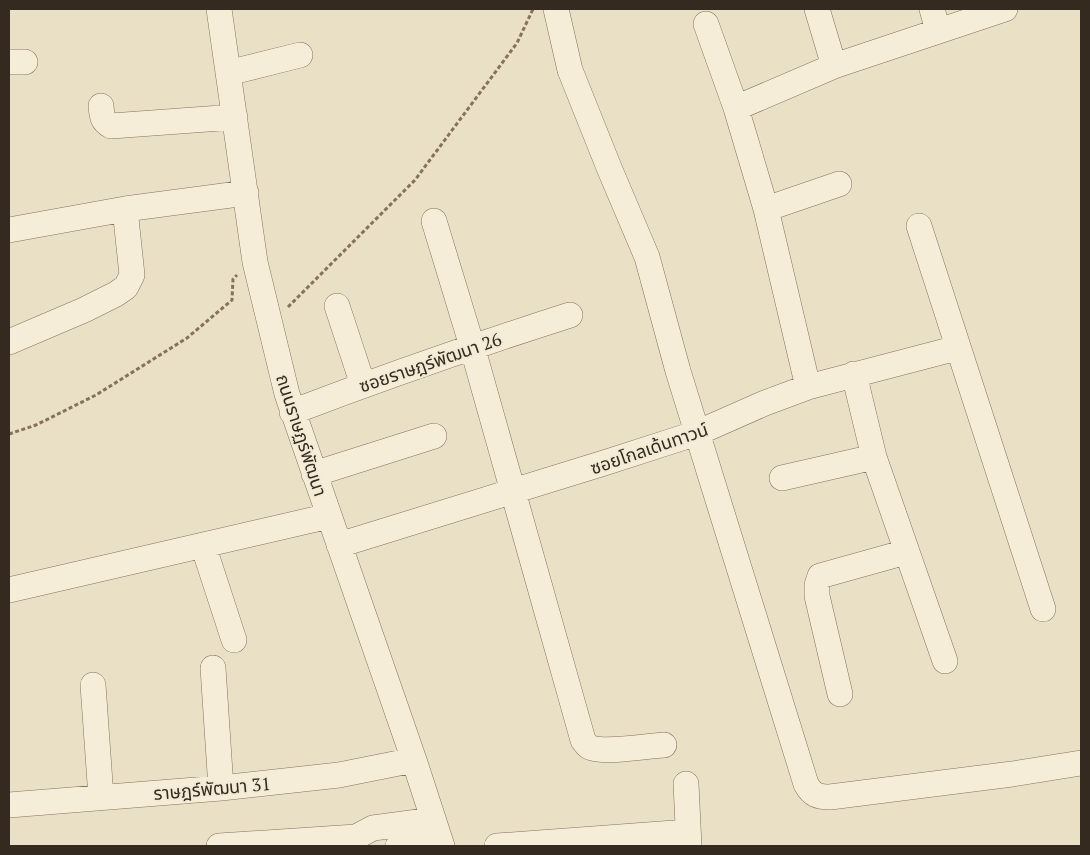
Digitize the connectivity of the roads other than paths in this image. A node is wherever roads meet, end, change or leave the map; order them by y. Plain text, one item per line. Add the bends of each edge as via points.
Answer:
1 (218, 9) edge
2 (556, 9) edge
3 (817, 9) edge
4 (1005, 9) edge
5 (935, 20) edge
6 (706, 24) dead end
7 (300, 55) dead end
8 (834, 66) junction
9 (228, 73) junction
10 (101, 106) dead end
11 (736, 108) junction
12 (235, 117) junction
13 (839, 184) dead end
14 (246, 193) junction
15 (766, 209) junction
16 (125, 210) junction
17 (434, 221) dead end
18 (918, 226) dead end
19 (9, 230) edge
20 (337, 306) dead end
21 (570, 315) dead end
22 (9, 342) edge
23 (472, 346) junction
24 (957, 348) junction
25 (854, 374) junction
26 (363, 385) junction
27 (808, 387) junction
28 (292, 412) junction
29 (697, 432) junction
30 (434, 436) dead end
31 (874, 457) junction
32 (314, 474) junction
33 (782, 478) dead end
34 (513, 492) junction
35 (329, 516) junction
36 (203, 545) junction
37 (339, 546) junction
38 (906, 552) junction
39 (9, 590) edge
40 (1042, 609) dead end
41 (234, 640) dead end
42 (945, 661) dead end
43 (213, 668) dead end
44 (92, 685) dead end
45 (840, 694) dead end
46 (664, 745) dead end
47 (414, 760) junction
48 (1081, 763) edge
49 (686, 784) dead end
50 (221, 788) junction
51 (101, 797) junction
52 (9, 805) edge
53 (433, 820) junction
54 (689, 839) edge
55 (364, 841) edge
56 (442, 845) edge
57 (219, 846) edge
58 (398, 846) edge
59 (497, 846) edge

1 - 9 street, ถนนราษฏร์พัฒนา
2 - 29 street via 570,70 647,257
3 - 8 street
4 - 5 street
5 - 8 street
6 - 11 street
7 - 9 street
8 - 11 street
9 - 12 street, ถนนราษฏร์พัฒนา
10 - 12 street via 105,123 111,126
11 - 15 street
12 - 14 street, ถนนราษฏร์พัฒนา
13 - 15 street
14 - 16 street
14 - 28 street, ถนนราษฏร์พัฒนา via 255,262
15 - 27 street
16 - 19 street
16 - 22 street via 132,274 126,287 84,310
17 - 23 street
18 - 24 street
20 - 26 street
21 - 23 street, ซอยราษฎร์พัฒนา 26
23 - 26 street, ซอยราษฎร์พัฒนา 26
23 - 34 street
24 - 25 street, ซอยโกลเด้นทาวน์
24 - 40 street
25 - 27 street, ซอยโกลเด้นทาวน์
25 - 31 street
26 - 28 street, ซอยราษฎร์พัฒนา 26
27 - 29 street, ซอยโกลเด้นทาวน์
28 - 32 street, ถนนราษฏร์พัฒนา
29 - 34 street, ซอยโกลเด้นทาวน์
29 - 48 street via 811,792 819,797 830,797
30 - 32 street
31 - 33 street
31 - 38 street
32 - 35 street, ถนนราษฏร์พัฒนา
34 - 37 street, ซอยโกลเด้นทาวน์
34 - 46 street via 583,740 593,749 604,750
35 - 36 street
35 - 37 street, ถนนราษฏร์พัฒนา
36 - 39 street
36 - 41 street
37 - 47 street, ถนนราษฏร์พัฒนา
38 - 42 street
38 - 45 street via 820,576 816,585 817,596
43 - 50 street
44 - 51 street
47 - 50 street, ราษฎร์พัฒนา 31 via 339,775
47 - 53 street, ถนนราษฏร์พัฒนา
49 - 54 street
50 - 51 street, ราษฎร์พัฒนา 31
51 - 52 street, ราษฎร์พัฒนา 31
53 - 55 street via 373,828
53 - 56 street, ถนนราษฏร์พัฒนา
54 - 59 street
55 - 57 street
56 - 58 street

